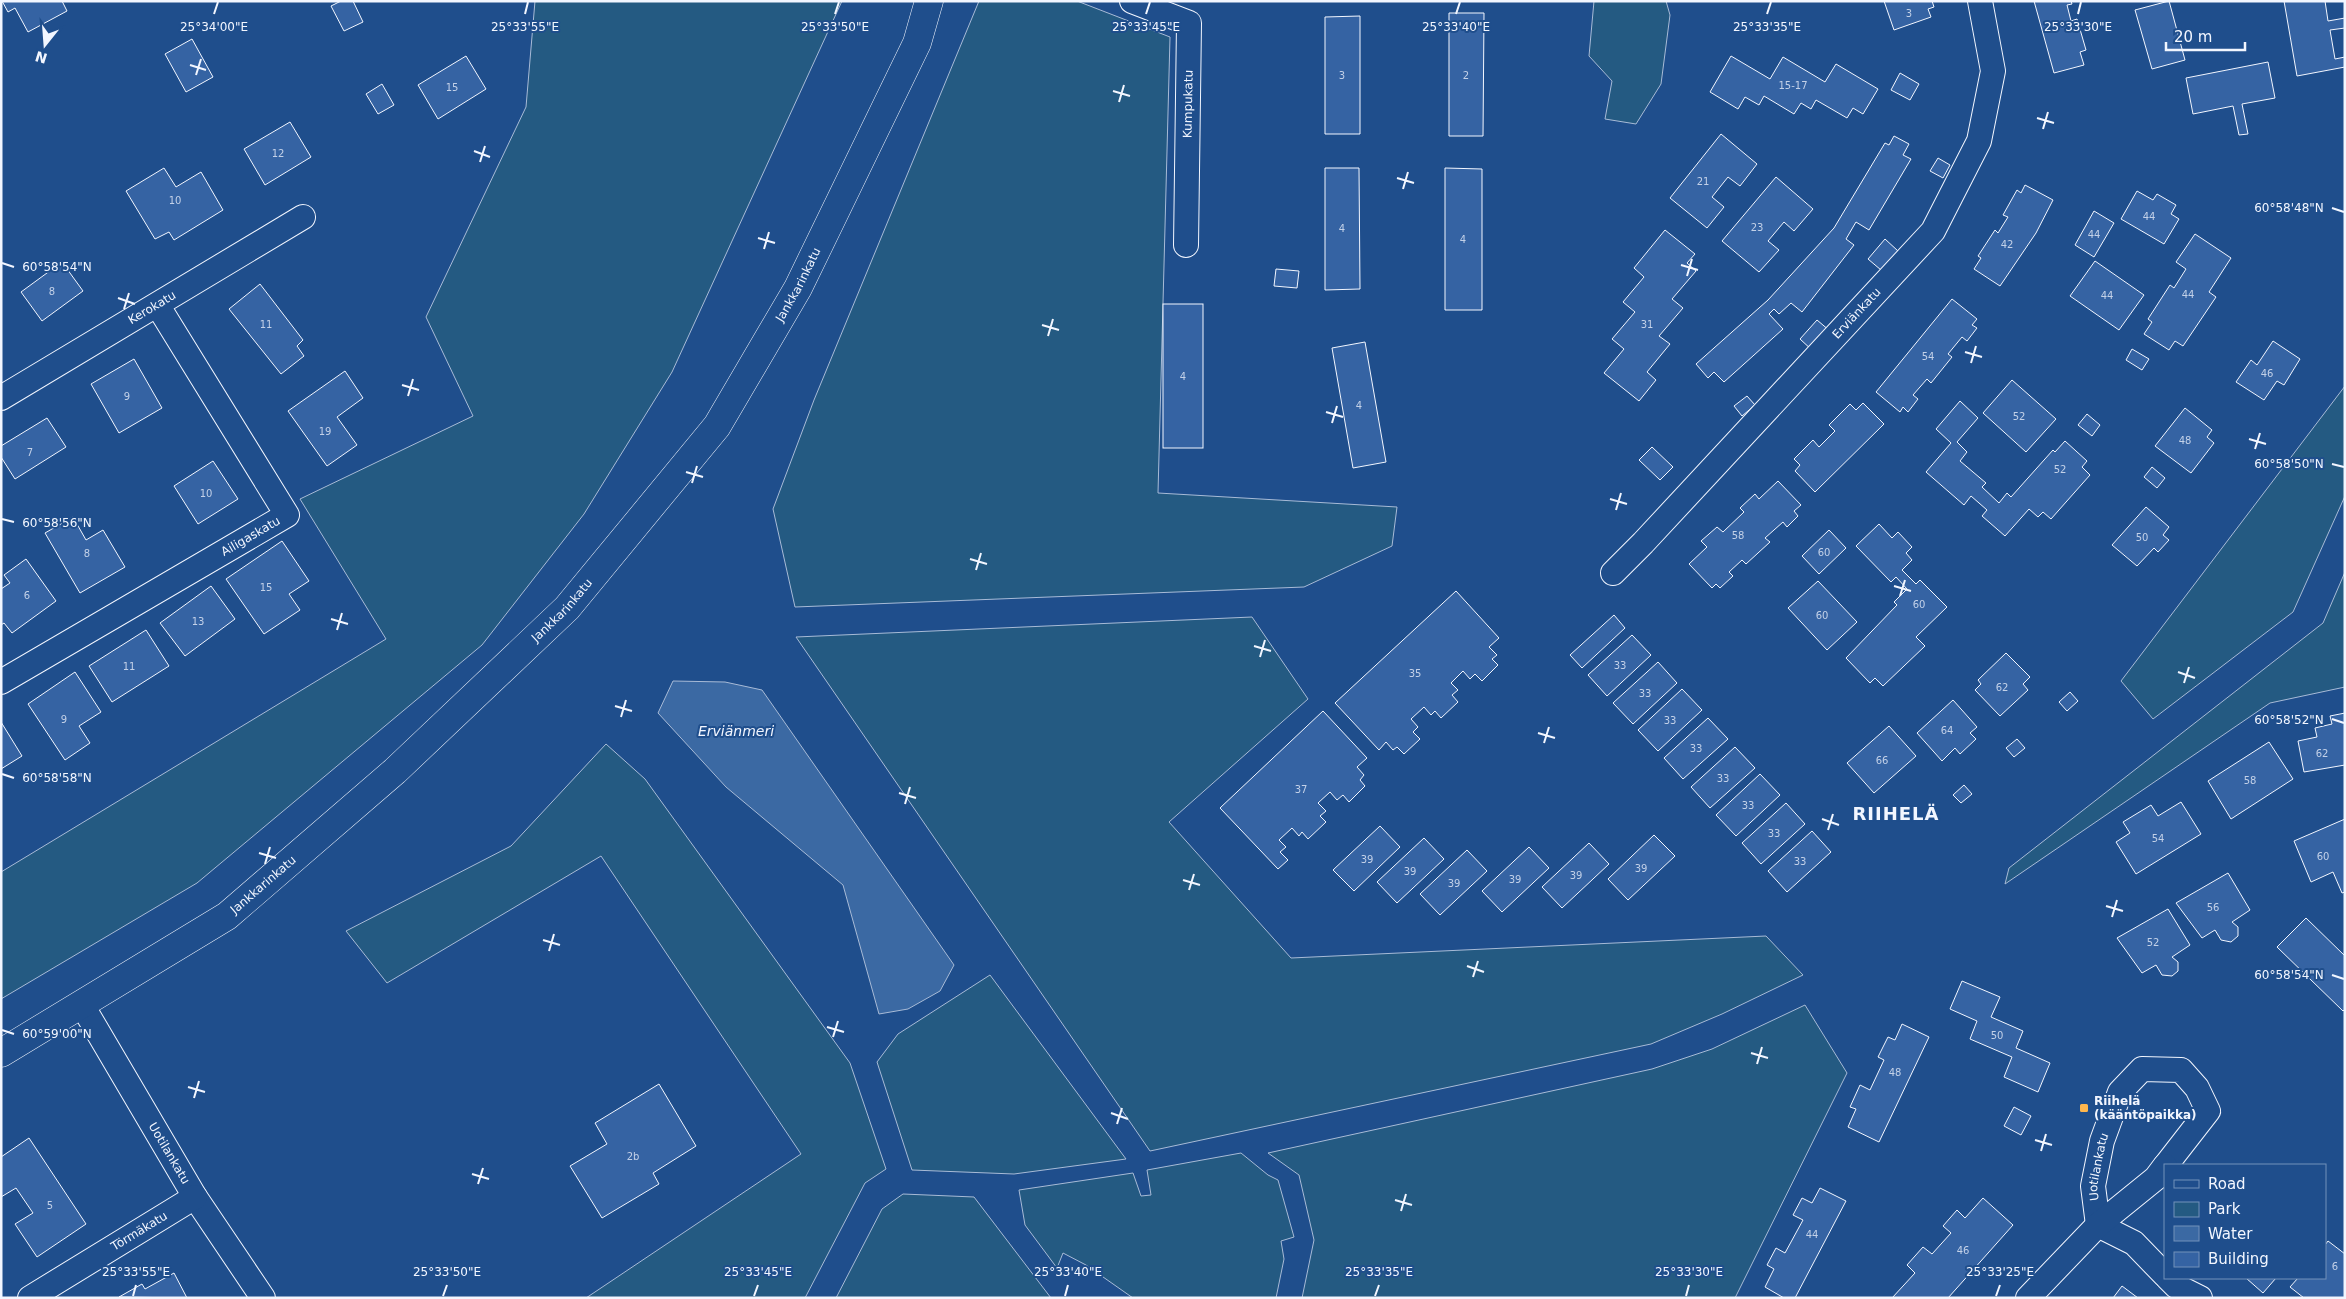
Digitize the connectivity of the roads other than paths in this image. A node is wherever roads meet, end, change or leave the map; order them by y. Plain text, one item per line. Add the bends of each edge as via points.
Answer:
1 (929, 1) edge
2 (1132, 1) edge
3 (1980, 1) edge
4 (303, 217) dead end
5 (1186, 244) dead end
6 (158, 306) junction
7 (1, 398) edge
8 (1613, 573) dead end
9 (1, 682) edge
10 (82, 1005) junction
11 (1, 1054) edge
12 (2167, 1164) edge
13 (2164, 1167) edge
14 (195, 1197) junction
15 (2098, 1225) junction
16 (2164, 1274) edge
17 (2169, 1279) edge
18 (30, 1298) edge
19 (263, 1298) edge
20 (2028, 1298) edge
21 (2200, 1298) edge

1 - 10 street, Jankkarinkatu via 917,43 798,288 717,426 567,608 395,771 227,916
2 - 5 street, Kumpukatu via 1189,24
3 - 8 street, Erviänkatu via 1994,71 1979,141 1933,232
4 - 6 street, Kerokatu
6 - 7 street, Kerokatu
6 - 9 street, Ailigaskatu via 287,515
10 - 11 street, Jankkarinkatu
10 - 14 street, Uotilankatu
12 - 15 street, Uotilankatu via 2208,1112 2197,1088 2180,1070 2142,1070 2120,1092 2102,1141 2094,1186
13 - 15 street, Uotilankatu via 2156,1178
14 - 18 street, Törmäkatu
14 - 19 street, Uotilankatu
15 - 16 street via 2134,1244
15 - 20 street, Uotilankatu
17 - 21 street

